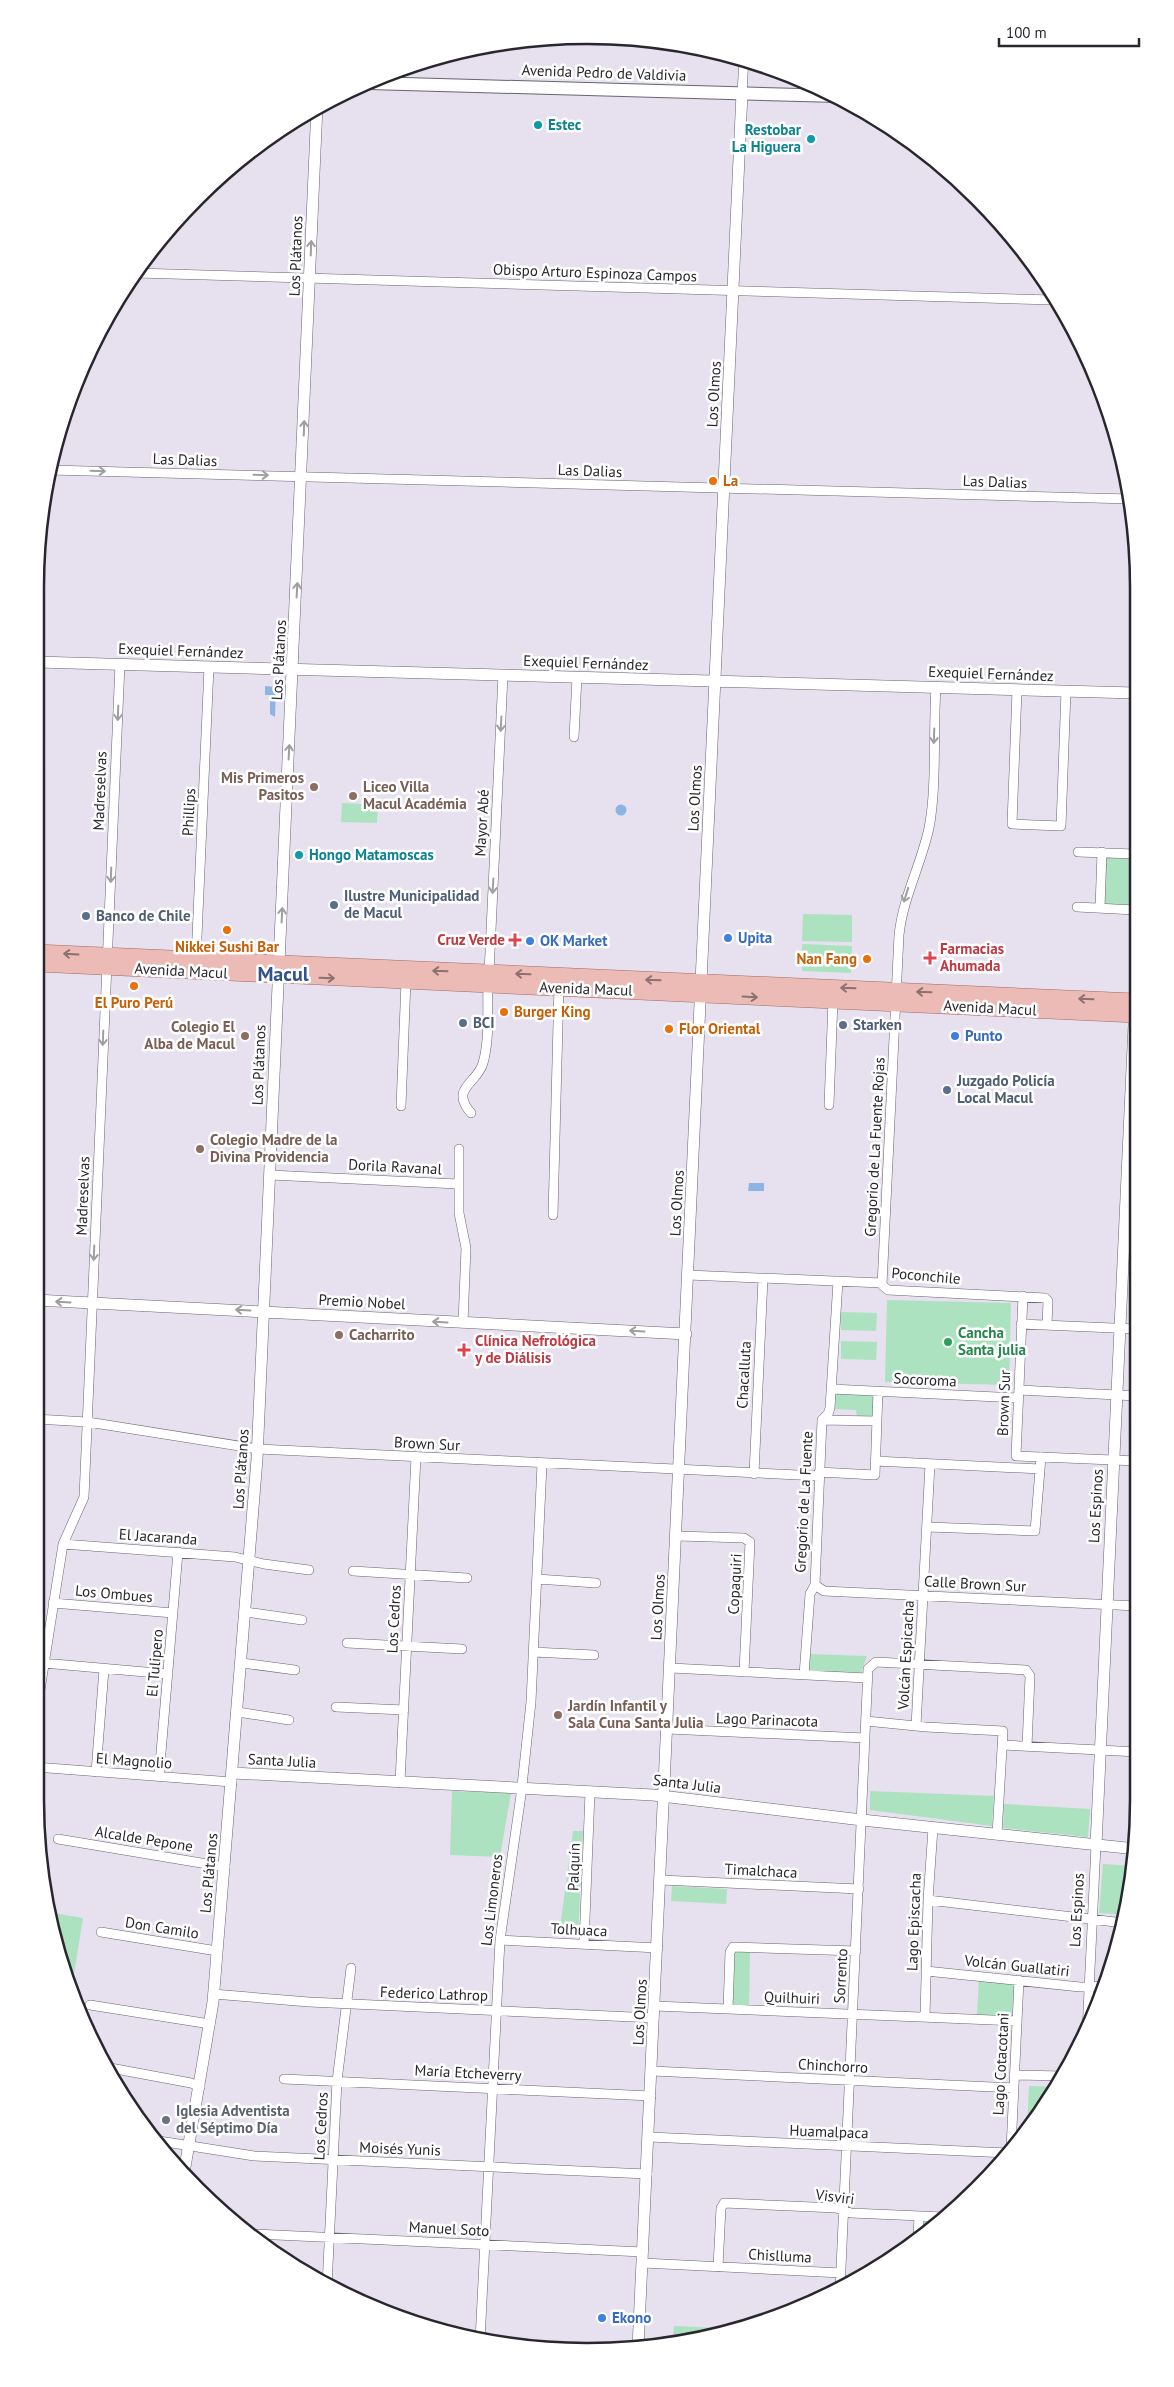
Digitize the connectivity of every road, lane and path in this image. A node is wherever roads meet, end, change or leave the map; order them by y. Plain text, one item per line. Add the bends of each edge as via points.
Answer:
1 (744, 67) edge
2 (383, 83) edge
3 (742, 93) junction
4 (817, 95) edge
5 (317, 116) edge
6 (144, 273) edge
7 (310, 278) junction
8 (734, 291) junction
9 (1048, 300) edge
10 (56, 470) edge
11 (302, 477) junction
12 (724, 488) junction
13 (1123, 499) edge
14 (44, 662) edge
15 (120, 664) junction
16 (209, 667) junction
17 (293, 669) junction
18 (503, 675) junction
19 (577, 677) junction
20 (716, 681) junction
21 (936, 687) junction
22 (1017, 690) junction
23 (1066, 691) junction
24 (1130, 693) edge
25 (574, 737) dead end
26 (1078, 852) dead end
27 (1102, 852) junction
28 (1130, 854) edge
29 (1077, 907) dead end
30 (1100, 908) junction
31 (1130, 910) edge
32 (44, 953) edge
33 (196, 959) junction
34 (107, 962) junction
35 (44, 964) edge
36 (279, 970) junction
37 (488, 979) junction
38 (406, 981) junction
39 (558, 982) junction
40 (702, 988) junction
41 (896, 997) junction
42 (833, 1000) junction
43 (1130, 1008) edge
44 (829, 1105) dead end
45 (401, 1106) dead end
46 (471, 1113) dead end
47 (1130, 1115) edge
48 (459, 1149) dead end
49 (270, 1175) junction
50 (458, 1184) junction
51 (553, 1215) dead end
52 (688, 1275) junction
53 (762, 1278) junction
54 (838, 1281) junction
55 (882, 1283) junction
56 (1022, 1296) junction
57 (44, 1300) edge
58 (92, 1303) junction
59 (264, 1312) junction
60 (463, 1323) junction
61 (1022, 1324) junction
62 (1048, 1325) junction
63 (1120, 1328) junction
64 (1130, 1329) edge
65 (686, 1334) junction
66 (831, 1389) junction
67 (878, 1391) junction
68 (1018, 1394) junction
69 (1116, 1395) junction
70 (1130, 1396) edge
71 (44, 1420) edge
72 (822, 1420) junction
73 (88, 1422) junction
74 (876, 1422) junction
75 (258, 1449) junction
76 (416, 1457) junction
77 (1041, 1457) junction
78 (1113, 1460) junction
79 (875, 1461) junction
80 (1130, 1461) edge
81 (542, 1464) junction
82 (930, 1464) junction
83 (680, 1470) junction
84 (1040, 1470) junction
85 (754, 1474) junction
86 (819, 1474) junction
87 (927, 1527) junction
88 (677, 1536) junction
89 (63, 1544) junction
90 (178, 1552) junction
91 (250, 1560) junction
92 (309, 1570) dead end
93 (353, 1571) dead end
94 (410, 1575) junction
95 (467, 1578) dead end
96 (537, 1579) junction
97 (596, 1583) dead end
98 (815, 1585) junction
99 (923, 1595) junction
100 (53, 1603) junction
101 (1107, 1604) junction
102 (1130, 1606) edge
103 (246, 1612) junction
104 (172, 1613) junction
105 (302, 1620) dead end
106 (347, 1643) dead end
107 (407, 1646) junction
108 (462, 1649) dead end
109 (533, 1652) junction
110 (594, 1655) dead end
111 (44, 1658) edge
112 (242, 1663) junction
113 (44, 1664) edge
114 (919, 1664) junction
115 (671, 1668) junction
116 (104, 1669) junction
117 (296, 1670) dead end
118 (744, 1672) junction
119 (168, 1674) junction
120 (804, 1675) junction
121 (867, 1678) junction
122 (336, 1707) dead end
123 (404, 1710) junction
124 (238, 1712) junction
125 (289, 1720) dead end
126 (866, 1721) junction
127 (916, 1726) junction
128 (668, 1729) junction
129 (865, 1738) junction
130 (1002, 1745) junction
131 (1027, 1746) junction
132 (1100, 1750) junction
133 (1130, 1752) edge
134 (44, 1768) edge
135 (96, 1772) junction
136 (159, 1776) junction
137 (232, 1778) junction
138 (400, 1782) junction
139 (522, 1788) junction
140 (590, 1792) junction
141 (665, 1797) junction
142 (862, 1820) junction
143 (933, 1828) junction
144 (998, 1835) junction
145 (58, 1839) dead end
146 (1096, 1845) junction
147 (1128, 1848) edge
148 (225, 1866) junction
149 (661, 1880) junction
150 (859, 1889) junction
151 (928, 1900) junction
152 (1092, 1919) junction
153 (1116, 1922) edge
154 (101, 1932) dead end
155 (500, 1940) junction
156 (584, 1944) junction
157 (658, 1948) junction
158 (217, 1951) junction
159 (856, 1951) junction
160 (351, 1968) dead end
161 (926, 1971) junction
162 (1019, 1980) junction
163 (1089, 1986) junction
164 (1097, 1986) edge
165 (213, 1994) junction
166 (345, 2004) junction
167 (90, 2005) dead end
168 (655, 2006) junction
169 (728, 2009) junction
170 (496, 2010) junction
171 (1088, 2010) edge
172 (853, 2014) junction
173 (925, 2017) junction
174 (654, 2018) junction
175 (1017, 2020) junction
176 (210, 2024) junction
177 (115, 2069) edge
178 (652, 2071) junction
179 (1014, 2075) junction
180 (1055, 2076) edge
181 (284, 2079) dead end
182 (850, 2080) junction
183 (337, 2081) junction
184 (200, 2087) junction
185 (493, 2088) junction
186 (1014, 2088) junction
187 (650, 2096) junction
188 (649, 2137) junction
189 (1012, 2139) edge
190 (165, 2142) edge
191 (189, 2146) junction
192 (847, 2147) junction
193 (1000, 2153) edge
194 (333, 2160) junction
195 (186, 2165) edge
196 (489, 2166) junction
197 (647, 2174) junction
198 (844, 2211) junction
199 (919, 2216) junction
200 (935, 2217) edge
201 (918, 2231) edge
202 (260, 2234) edge
203 (330, 2237) junction
204 (485, 2245) junction
205 (643, 2258) junction
206 (718, 2267) junction
207 (841, 2273) junction
208 (328, 2277) edge
209 (841, 2280) edge
210 (480, 2333) edge
211 (638, 2341) edge

1 - 3 street, Los Olmos
2 - 3 main road, Avenida Pedro de Valdivia
3 - 4 main road, Avenida Pedro de Valdivia
3 - 8 street, Los Olmos
7 -> 5 street, Los Plátanos
6 - 7 street, Obispo Arturo Espinoza Campos
7 - 8 street, Obispo Arturo Espinoza Campos
11 -> 7 street, Los Plátanos
8 - 9 street, Obispo Arturo Espinoza Campos
8 - 12 street, Los Olmos
10 -> 11 street, Las Dalias
11 - 12 street, Las Dalias
17 -> 11 street, Los Plátanos
12 - 13 street, Las Dalias
12 - 20 street, Los Olmos
14 - 15 street, Exequiel Fernández
15 - 16 street, Exequiel Fernández
15 -> 34 street, Madreselvas
16 - 17 street, Exequiel Fernández
16 - 33 street, Phillips
17 - 18 street, Exequiel Fernández
36 -> 17 street, Los Plátanos
18 - 19 street, Exequiel Fernández
18 -> 37 street, Mayor Abé
19 - 20 street, Exequiel Fernández
19 - 25 street
20 - 21 street, Exequiel Fernández
20 - 40 street, Los Olmos
21 - 22 street, Exequiel Fernández
21 -> 41 street, Gregorio de La Fuente Rojas via 930,819 903,906 898,935
22 - 23 street, Exequiel Fernández
22 - 23 street via 1012,824 1061,826
23 - 24 street, Exequiel Fernández
26 - 27 street
27 - 28 street
27 - 30 street
29 - 30 street
30 - 31 street
34 -> 32 main road, Avenida Macul
33 - 34 main road, Avenida Macul
33 - 36 main road, Avenida Macul
34 - 35 main road, Avenida Macul
34 - 36 main road, Avenida Macul
34 -> 58 street, Madreselvas
37 -> 36 main road, Avenida Macul
36 -> 38 main road, Avenida Macul
36 - 49 street, Los Plátanos
37 - 38 main road, Avenida Macul
37 - 39 main road, Avenida Macul
37 - 46 street, Mayor Abé via 483,1066 468,1082 463,1097
38 - 45 street
39 - 40 main road, Avenida Macul
39 - 51 street
41 -> 40 main road, Avenida Macul
40 -> 42 main road, Avenida Macul
40 - 52 street, Los Olmos
41 - 42 main road, Avenida Macul
41 - 43 main road, Avenida Macul
41 - 55 street, Gregorio de La Fuente Rojas
42 - 44 street
47 - 63 street, Los Espinos
48 - 50 street
49 - 50 street, Dorila Ravanal
49 - 59 street, Los Plátanos
50 - 60 street via 459,1213 466,1248
52 - 53 street, Poconchile
52 - 65 street, Los Olmos
53 - 54 street, Poconchile
53 - 85 street, Chacalluta
54 - 55 street, Poconchile
54 - 66 street, Gregorio de La Fuente
55 - 56 street, Poconchile via 888,1290
56 - 61 street, Brown Sur
56 - 62 street, Poconchile via 1046,1299
58 -> 57 street, Premio Nobel
59 -> 58 street, Premio Nobel
58 - 73 street, Madreselvas
60 -> 59 street, Premio Nobel
59 - 75 street, Los Plátanos
65 -> 60 street, Premio Nobel
61 - 62 street
61 - 68 street, Brown Sur
62 - 63 street
63 - 64 street
63 - 69 street, Los Espinos
65 - 83 street, Los Olmos
66 - 67 street, Socoroma
66 - 72 street, Gregorio de La Fuente via 830,1412
67 - 68 street, Socoroma
67 - 74 street
68 - 69 street, Socoroma
68 - 77 street, Brown Sur via 1016,1456
69 - 70 street, Socoroma
69 - 78 street, Los Espinos
71 - 73 street, Brown Sur
72 - 74 street, Gregorio de La Fuente
72 - 86 street, Gregorio de La Fuente
73 - 75 street, Brown Sur
73 - 89 street, Madreselvas via 84,1501
74 - 79 street
75 - 76 street, Brown Sur
75 - 91 street, Los Plátanos
76 - 81 street, Brown Sur
76 - 94 street, Los Cedros
77 - 78 street, Brown Sur
77 - 84 street
78 - 80 street, Brown Sur
78 - 101 street, Los Espinos
79 - 82 street
79 - 86 street, Brown Sur via 875,1475
81 - 83 street, Brown Sur
81 - 96 street, Los Limoneros
82 - 84 street
82 - 87 street, Volcán Espicacha
83 - 85 street, Brown Sur
83 - 88 street, Los Olmos
84 - 87 street via 1036,1531
85 - 86 street, Brown Sur
86 - 98 street, Gregorio de La Fuente
87 - 99 street, Volcán Espicacha
88 - 115 street, Los Olmos
88 - 118 street, Copaquiri via 744,1538 750,1542
89 - 90 street, El Jacaranda
89 - 100 street, Madreselvas
90 - 91 street, El Jacaranda
90 - 104 street, El Tulipero
91 - 92 street, El Jacaranda
91 - 103 street, Los Plátanos
93 - 94 street
94 - 95 street
94 - 107 street, Los Cedros
96 - 97 street
96 - 109 street, Los Limoneros
98 - 99 street, Calle Brown Sur via 824,1591
98 - 120 street, Gregorio de La Fuente via 810,1594
99 - 101 street, Calle Brown Sur
99 - 114 street, Volcán Espicacha
100 - 104 street, Los Ombues
100 - 111 street, Madreselvas
101 - 102 street, Calle Brown Sur
101 - 132 street, Los Espinos
103 - 105 street
103 - 112 street, Los Plátanos
104 - 119 street, El Tulipero
106 - 107 street
107 - 108 street
107 - 123 street, Los Cedros
109 - 110 street
109 - 139 street, Los Limoneros
112 - 117 street
112 - 124 street, Los Plátanos
113 - 116 street
114 - 121 street, Sorrento via 876,1662 871,1665
114 - 127 street, Volcán Espicacha
114 - 131 street via 1029,1671
115 - 118 street
115 - 128 street, Los Olmos
116 - 119 street
116 - 135 street
118 - 120 street
119 - 136 street, El Tulipero
120 - 121 street
121 - 126 street, Sorrento
122 - 123 street
123 - 138 street, Los Cedros
124 - 125 street
124 - 137 street, Los Plátanos
126 - 127 street
126 - 129 street, Sorrento
127 - 130 street via 1003,1731
128 - 129 street, Lago Parinacota
128 - 141 street, Los Olmos
129 - 142 street, Sorrento
130 - 131 street
130 - 144 street
131 - 132 street
132 - 133 street
132 - 146 street, Los Espinos
134 - 135 street, El Magnolio
135 - 136 street, El Magnolio
136 - 137 street, El Magnolio
137 - 138 street, Santa Julia
137 - 148 street, Los Plátanos
138 - 139 street, Santa Julia
139 - 140 street, Santa Julia
139 - 155 street, Los Limoneros
140 - 141 street, Santa Julia
140 - 156 street, Palquín
141 - 142 street, Santa Julia
141 - 149 street, Los Olmos
142 - 143 street, Santa Julia
142 - 150 street, Sorrento
143 - 144 street, Santa Julia
143 - 151 street, Lago Episcacha
144 - 146 street, Santa Julia
145 - 148 street, Alcalde Pepone
146 - 147 street, Santa Julia
146 - 152 street, Los Espinos
148 - 158 street, Los Plátanos
149 - 150 street, Timalchaca
149 - 157 street, Los Olmos
150 - 159 street, Sorrento
151 - 152 street
151 - 161 street, Lago Episcacha
152 - 153 street
152 - 163 street, Los Espinos
154 - 158 street, Don Camilo
155 - 156 street, Tolhuaca
155 - 170 street, Los Limoneros
156 - 157 street, Tolhuaca
157 - 168 street, Los Olmos
158 - 165 street, Los Plátanos
159 - 169 street via 733,1947 730,1952
159 - 172 street, Sorrento
160 - 166 street, Los Cedros
161 - 162 street, Volcán Guallatiri
161 - 173 street, Lago Episcacha
162 - 163 street, Volcán Guallatiri
162 - 175 street, Lago Cotacotani
163 - 164 street, Volcán Guallatiri
163 - 171 street, Los Espinos
165 - 166 street, Federico Lathrop
165 - 176 street, Los Plátanos
166 - 170 street, Federico Lathrop
166 - 183 street, Los Cedros
167 - 176 street
168 - 169 street, Quilhuiri
168 - 174 street, Los Olmos
169 - 172 street, Quilhuiri
170 - 174 street, Federico Lathrop
170 - 185 street, Los Limoneros
172 - 173 street, Quilhuiri
172 - 182 street, Sorrento
173 - 175 street, Quilhuiri
174 - 178 street, Los Olmos
175 - 179 street, Lago Cotacotani
176 - 184 street, Los Plátanos
177 - 184 street
178 - 182 street, Chinchorro
178 - 187 street, Los Olmos
179 - 180 street
179 - 186 street, Lago Cotacotani
181 - 183 street, María Etcheverry
182 - 186 street, Chinchorro
182 - 192 street, Sorrento
183 - 185 street, María Etcheverry
183 - 194 street, Los Cedros
184 - 191 street, Los Plátanos
185 - 187 street, María Etcheverry
185 - 196 street, Los Limoneros
186 - 189 street, Lago Cotacotani
187 - 188 street, Los Olmos
188 - 192 street, Huamalpaca
188 - 197 street, Los Olmos
190 - 191 street, Moisés Yunis
191 - 194 street, Moisés Yunis via 254,2156
191 - 195 street, Los Plátanos
192 - 193 street, Huamalpaca
192 - 198 street, Sorrento
194 - 196 street, Moisés Yunis
194 - 203 street, Los Cedros
196 - 197 street, Moisés Yunis
196 - 204 street, Los Limoneros
197 - 205 street, Los Olmos
198 - 199 street, Visviri
198 - 206 street, Visviri via 836,2208 722,2204
198 - 207 street, Sorrento
199 - 200 street, Visviri
199 - 201 street
202 - 203 street, Manuel Soto
203 - 204 street, Manuel Soto
203 - 208 street, Los Cedros
204 - 205 street, Manuel Soto
204 - 210 street, Los Limoneros
205 - 206 street, Chislluma
205 - 211 street, Los Olmos
206 - 207 street, Chislluma
207 - 209 street, Sorrento

